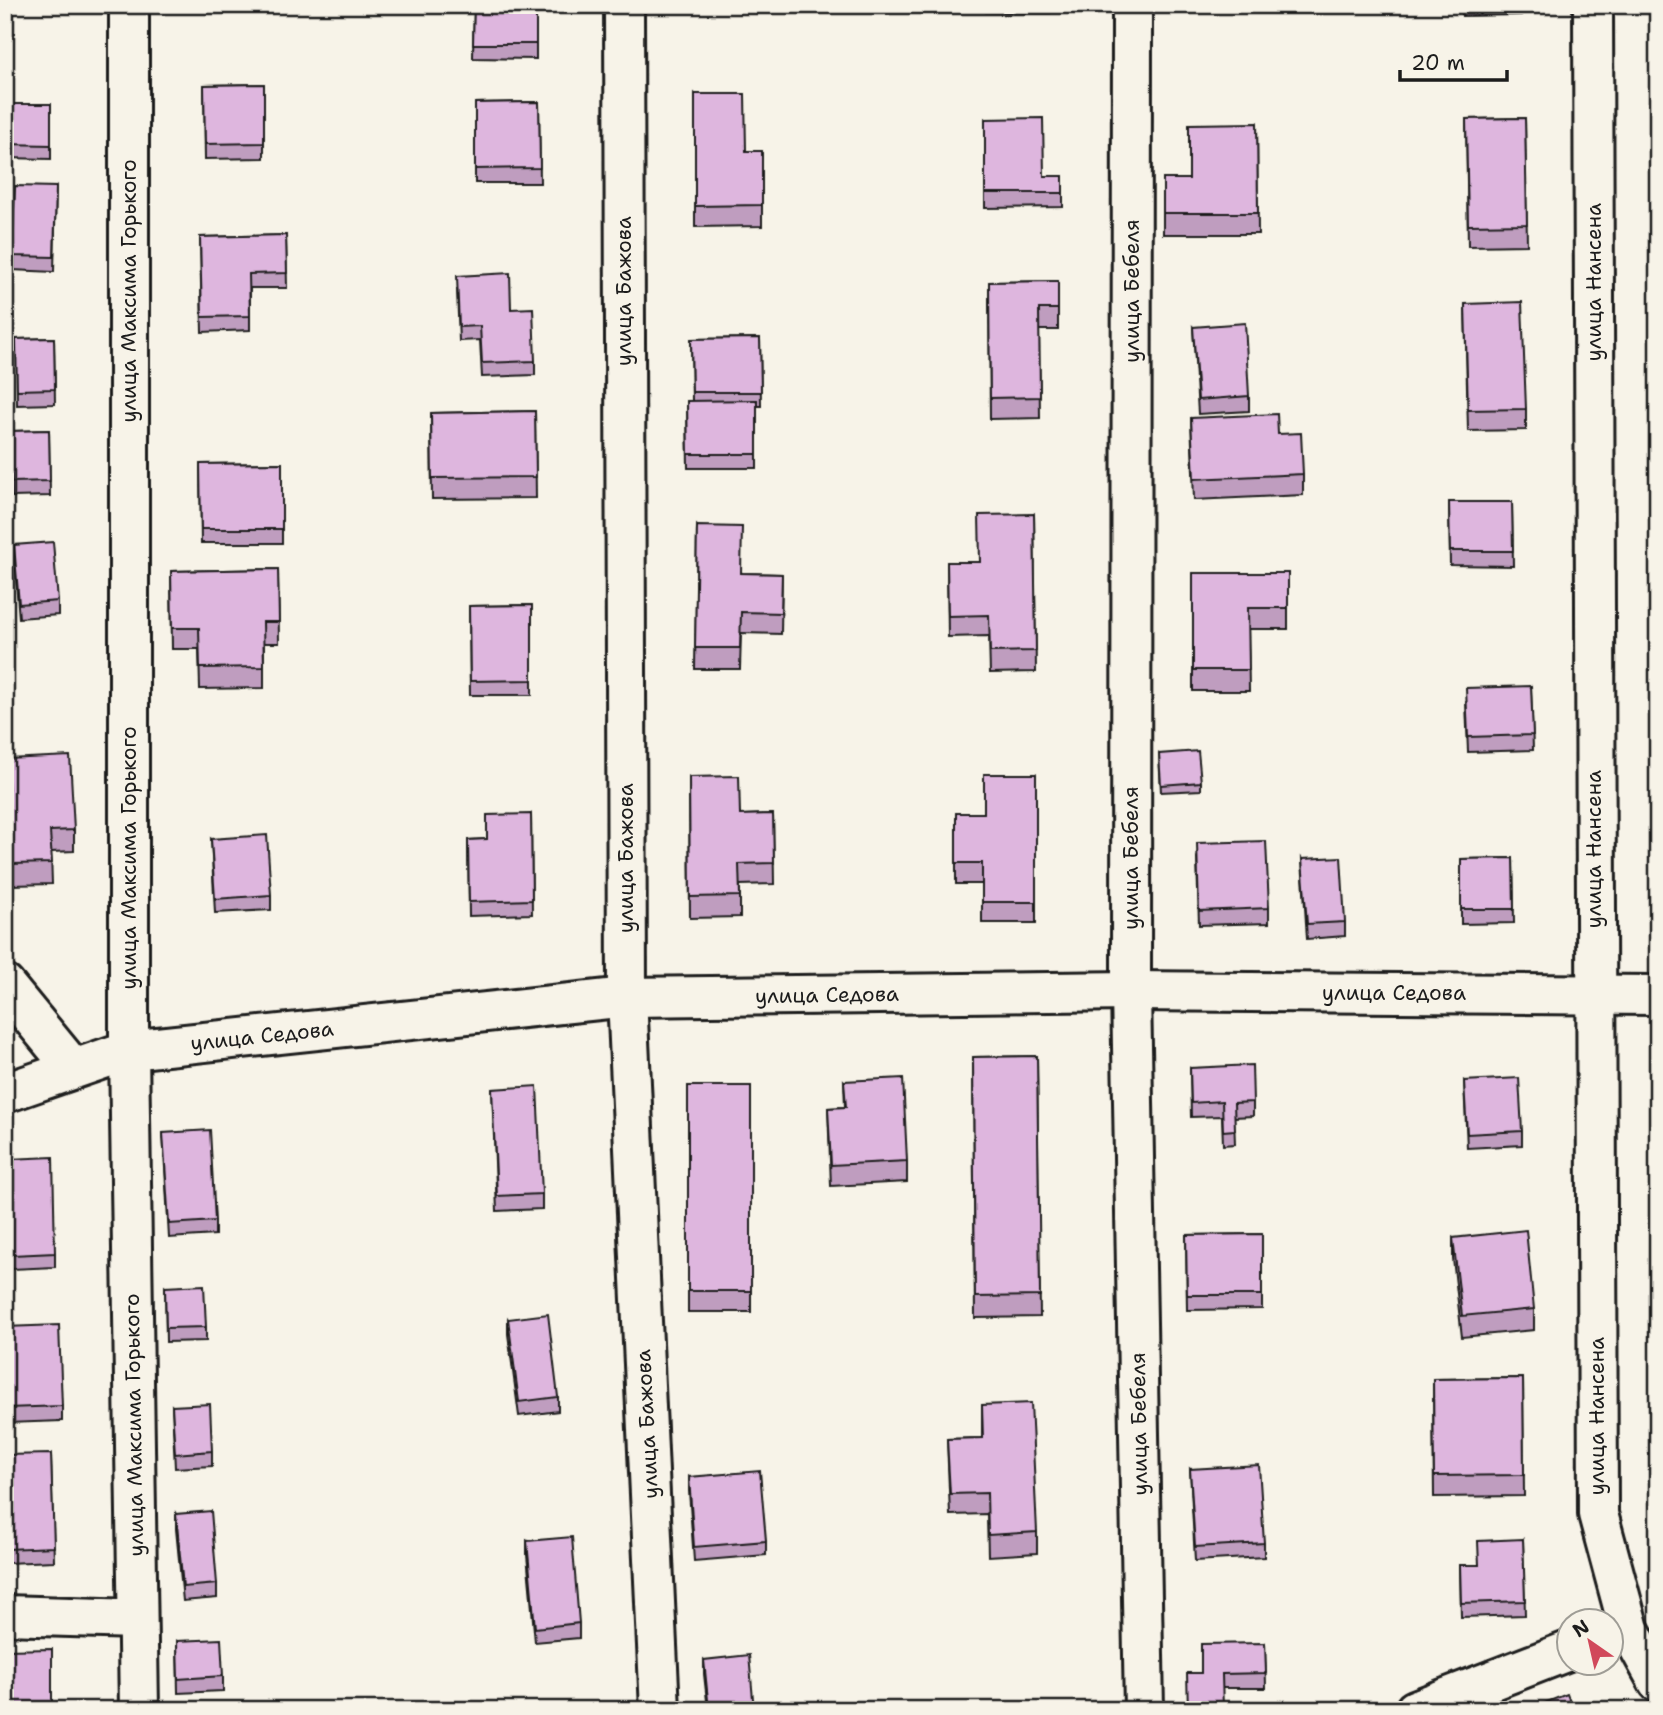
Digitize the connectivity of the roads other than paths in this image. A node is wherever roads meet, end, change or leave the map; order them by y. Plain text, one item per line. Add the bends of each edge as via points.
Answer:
1 (129, 5) edge
2 (624, 5) edge
3 (1132, 5) edge
4 (1593, 5) edge
5 (5, 985) edge
6 (1131, 991) junction
7 (1595, 994) junction
8 (1658, 995) edge
9 (626, 997) junction
10 (129, 1051) junction
11 (73, 1068) junction
12 (5, 1093) edge
13 (1615, 1606) edge
14 (5, 1615) edge
15 (136, 1619) junction
16 (1624, 1637) edge
17 (1554, 1657) edge
18 (1658, 1682) edge
19 (139, 1710) edge
20 (660, 1710) edge
21 (1144, 1710) edge
22 (1415, 1710) edge

1 - 10 street, улица Максима Горького
2 - 9 street, улица Бажова
3 - 6 street, улица Бебеля
4 - 7 street, улица Нансена
5 - 11 street
6 - 7 street, улица Седова
6 - 9 street, улица Седова
6 - 21 street, улица Бебеля
7 - 8 street, улица Седова
7 - 13 street, улица Нансена via 1598,1514
9 - 10 street, улица Седова
9 - 20 street, улица Бажова
10 - 11 street, улица Седова
10 - 15 street, улица Максима Горького
11 - 12 street, улица Седова
14 - 15 street
15 - 19 street, улица Максима Горького
16 - 18 street, улица Нансена
17 - 22 street

